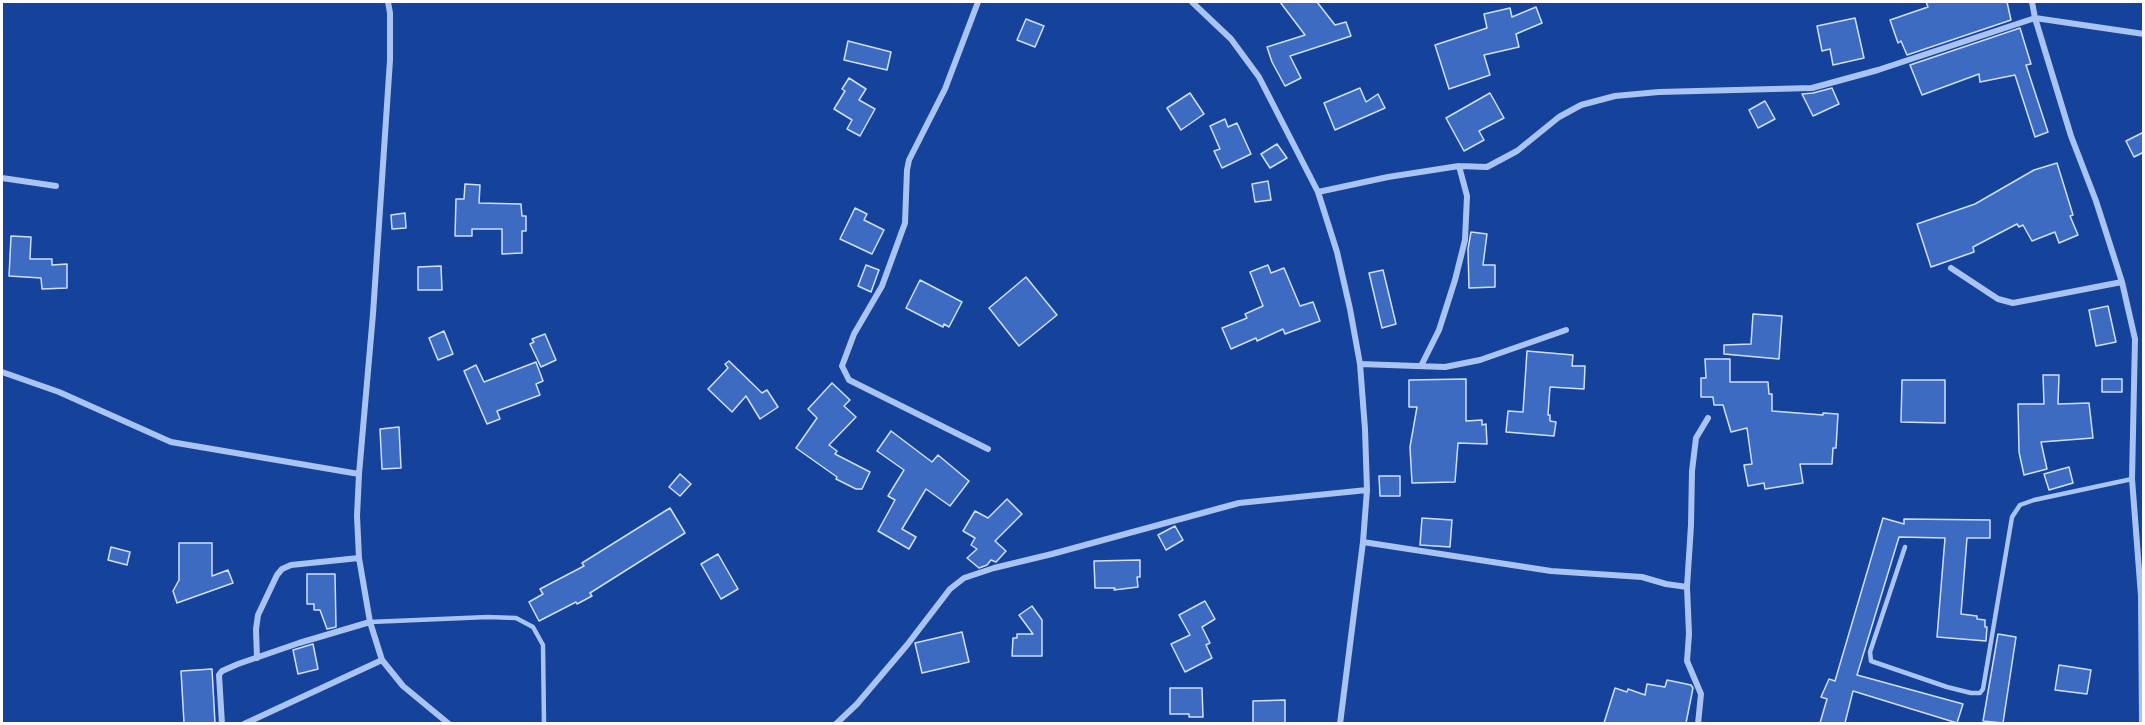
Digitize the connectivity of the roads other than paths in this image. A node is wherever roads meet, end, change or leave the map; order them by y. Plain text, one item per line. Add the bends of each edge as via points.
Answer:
1 (388, 2) edge
2 (978, 2) edge
3 (1192, 2) edge
4 (2032, 2) edge
5 (2035, 18) junction
6 (2144, 34) edge
7 (1459, 166) junction
8 (2, 178) edge
9 (56, 186) dead end
10 (1318, 192) junction
11 (1951, 268) dead end
12 (2122, 282) junction
13 (1566, 330) dead end
14 (2135, 339) junction
15 (2144, 340) edge
16 (1360, 364) junction
17 (1421, 366) junction
18 (2, 372) edge
19 (1708, 418) dead end
20 (988, 449) dead end
21 (359, 474) junction
22 (2133, 479) junction
23 (1366, 490) junction
24 (1363, 542) junction
25 (1905, 547) dead end
26 (359, 558) junction
27 (1687, 587) junction
28 (370, 622) junction
29 (257, 658) junction
30 (382, 660) junction
31 (222, 723) edge
32 (244, 723) edge
33 (449, 723) edge
34 (544, 723) edge
35 (836, 723) edge
36 (1340, 723) edge
37 (1698, 723) edge
38 (2142, 723) edge

1 - 21 street via 390,60
2 - 20 street via 945,89 909,160 905,223 882,286 854,334 842,366 849,380
3 - 10 street via 1231,39 1259,77
4 - 5 street
5 - 6 street
5 - 7 street via 1812,88 1615,96 1581,105 1559,117 1516,152 1487,167
5 - 12 street
7 - 10 street
7 - 17 street via 1467,196 1465,240 1438,330
8 - 9 street
10 - 16 street via 1348,297
11 - 12 street via 1998,298 2013,303
12 - 14 street
13 - 17 street via 1480,360 1445,367
14 - 15 street
14 - 22 street
16 - 17 street
16 - 23 street
18 - 21 street via 59,392 171,442
19 - 27 street via 1695,438
21 - 26 street
22 - 25 lane via 2020,505 2012,517 1980,693 1947,687 1871,661 1870,652
22 - 38 street via 2141,596
23 - 24 street
23 - 35 street via 1239,503 964,578 950,589 857,704
24 - 27 street via 1551,571 1642,577
24 - 36 street
26 - 28 street
26 - 29 street via 282,569 258,615
27 - 37 street via 1687,661 1701,694
28 - 29 street
28 - 30 street
28 - 34 lane via 488,617 516,618 533,627 543,645
29 - 31 street via 219,675
30 - 32 street
30 - 33 street via 403,686

